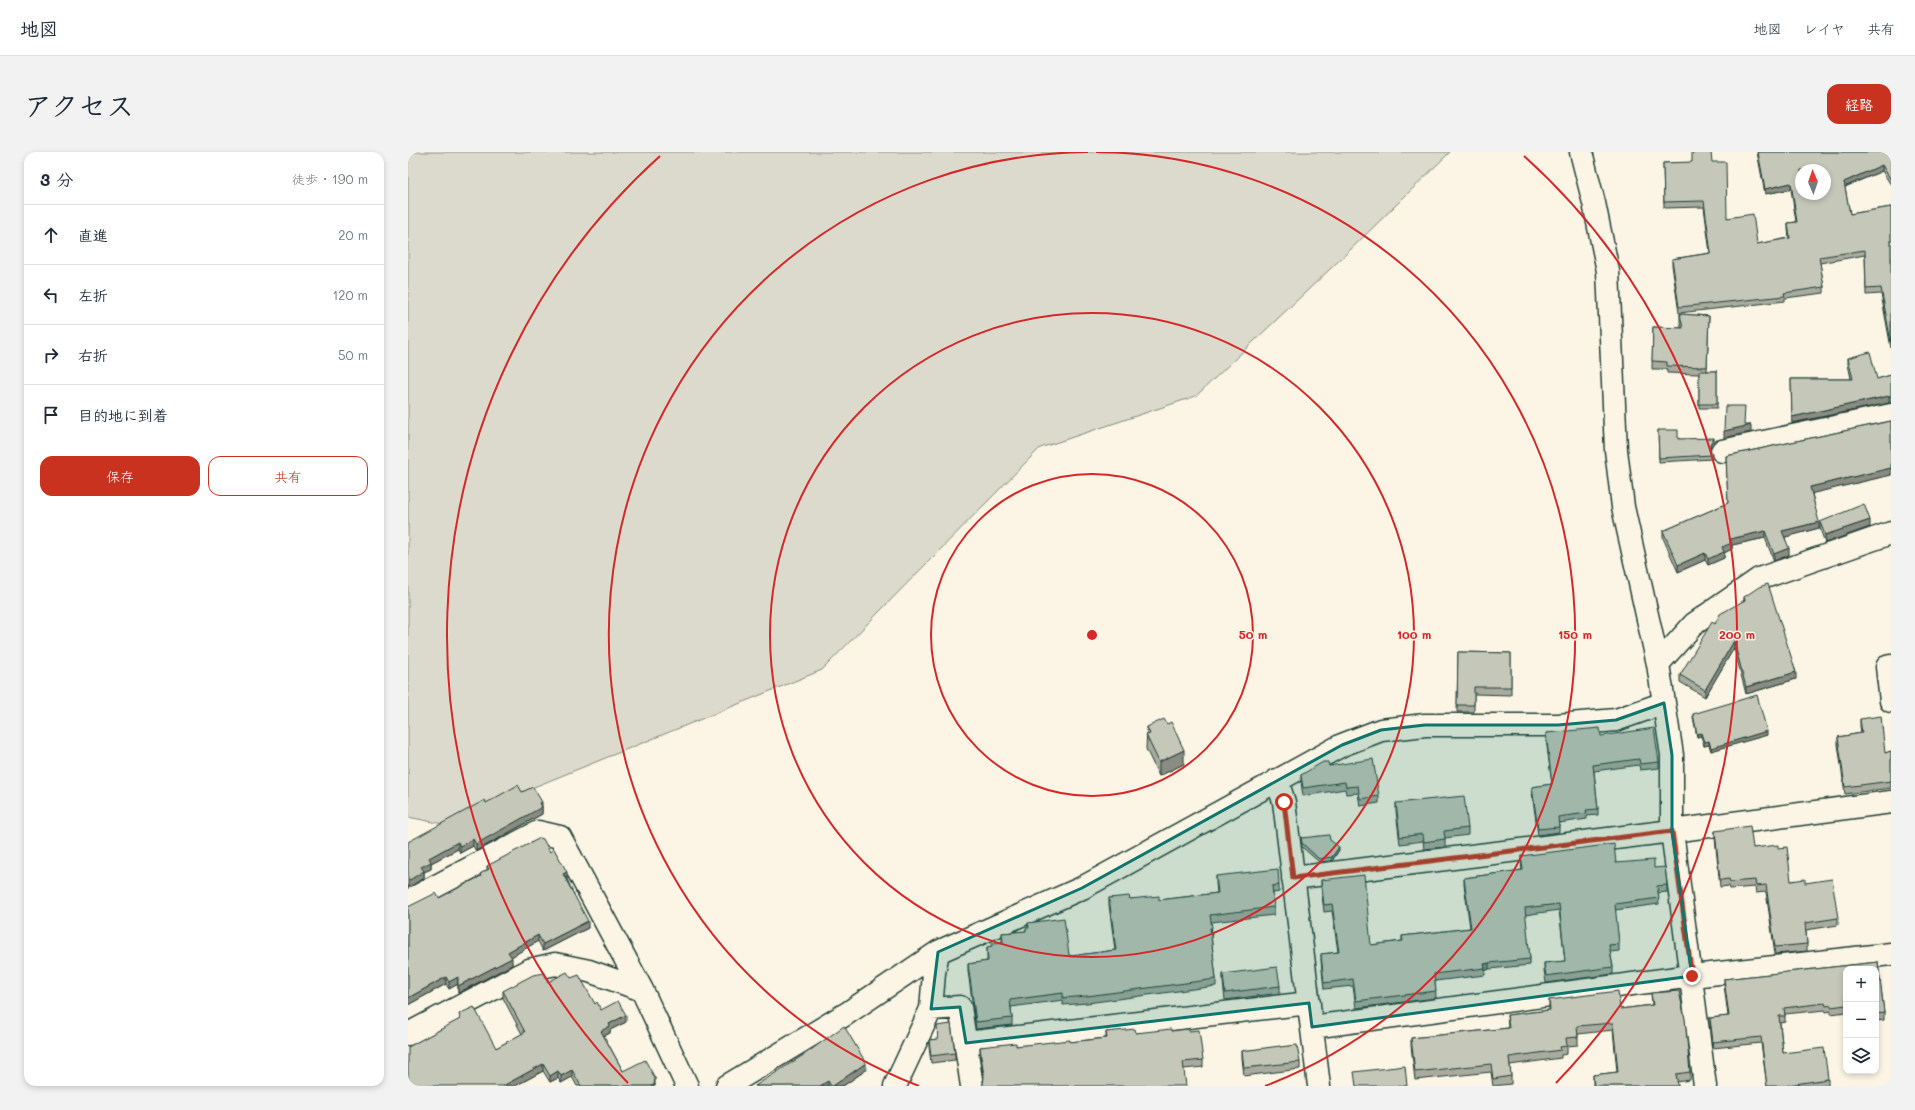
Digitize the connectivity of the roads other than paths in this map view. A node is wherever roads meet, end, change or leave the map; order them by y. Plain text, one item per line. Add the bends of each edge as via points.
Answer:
1 (1580, 152) edge
2 (1891, 415) edge
3 (1722, 451) dead end
4 (1891, 533) edge
5 (1658, 664) junction
6 (1891, 666) edge
7 (1891, 701) edge
8 (1664, 703) junction
9 (1277, 780) junction
10 (1891, 802) edge
11 (1672, 831) junction
12 (1293, 878) junction
13 (408, 901) edge
14 (938, 952) junction
15 (1891, 954) edge
16 (1692, 976) junction
17 (642, 990) junction
18 (1309, 1003) junction
19 (931, 1009) junction
20 (1312, 1028) junction
21 (408, 1034) edge
22 (966, 1043) junction
23 (686, 1086) edge
24 (727, 1086) edge
25 (895, 1086) edge
26 (972, 1086) edge
27 (1319, 1086) edge
28 (1705, 1086) edge

1 - 5 street via 1608,271 1616,450 1623,507
2 - 3 street
4 - 5 street via 1759,579 1694,624
5 - 8 street
6 - 7 street via 1887,668
8 - 9 street via 1616,720 1558,725 1425,725 1381,730 1342,745
8 - 11 street via 1672,756
9 - 12 street via 1284,802
9 - 14 street via 1082,888
10 - 11 street
11 - 12 street
11 - 16 street
12 - 18 street
13 - 17 street via 538,832 560,837
14 - 19 street
14 - 24 street via 846,1014
15 - 16 street
16 - 20 street
16 - 28 street
17 - 21 street via 589,971 555,964 529,970
17 - 23 street
18 - 20 street
18 - 22 street
19 - 22 street via 960,1007
19 - 25 street
20 - 27 street
22 - 26 street

